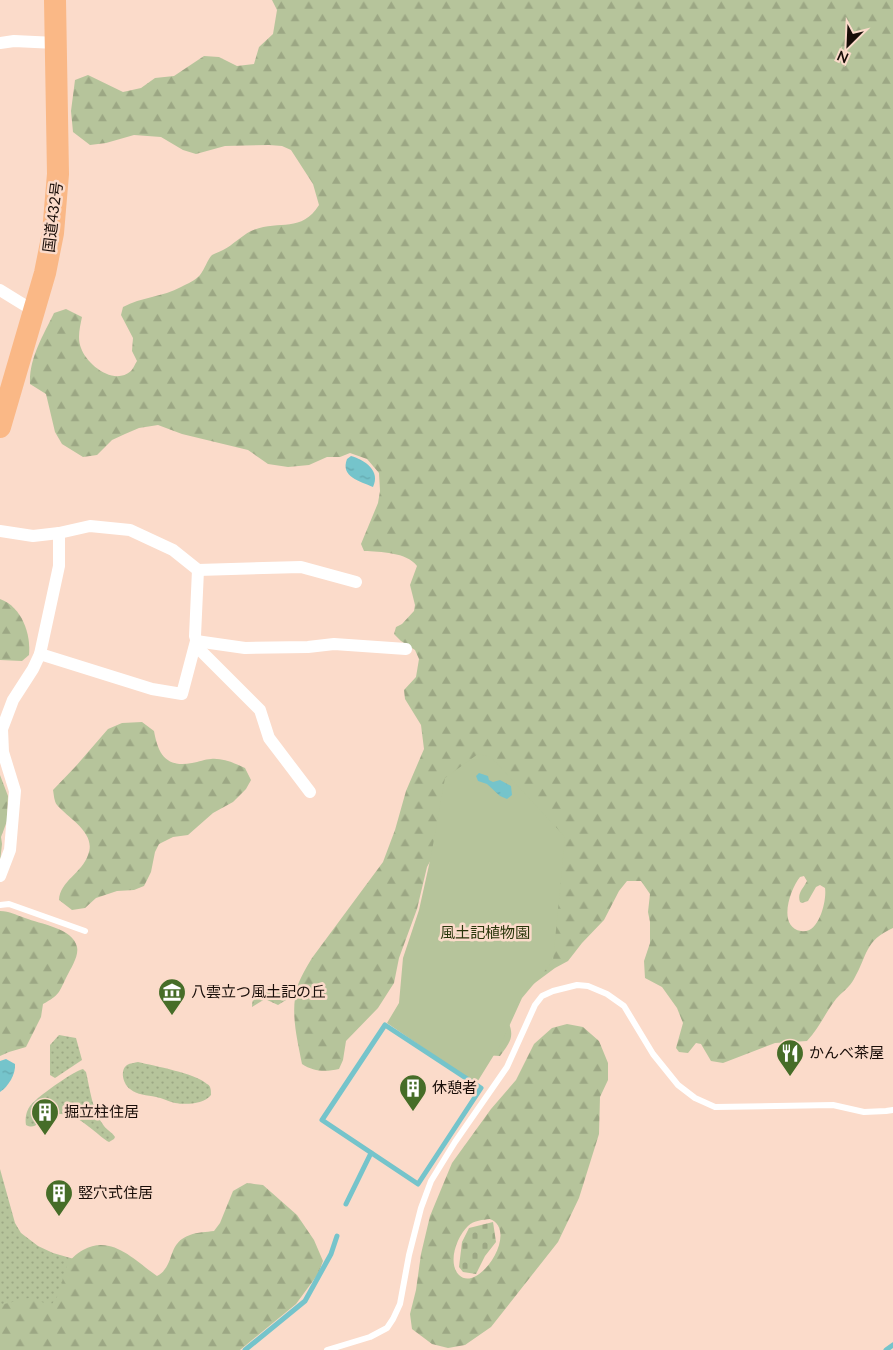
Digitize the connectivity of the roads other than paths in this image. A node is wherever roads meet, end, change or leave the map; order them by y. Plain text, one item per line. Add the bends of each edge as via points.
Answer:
1 (55, 0) edge
2 (0, 43) edge
3 (56, 43) junction
4 (0, 290) edge
5 (34, 310) junction
6 (0, 427) edge
7 (0, 532) edge
8 (59, 534) junction
9 (198, 570) junction
10 (356, 582) dead end
11 (196, 641) junction
12 (406, 649) dead end
13 (40, 654) junction
14 (310, 792) dead end
15 (0, 876) edge
16 (0, 905) edge
17 (85, 932) dead end
18 (893, 1110) edge
19 (328, 1350) edge

1 - 3 highway, 国道432号
2 - 3 street
3 - 5 highway, 国道432号 via 58,174 54,233
4 - 5 street
5 - 6 highway, 国道432号
7 - 8 street via 33,536
8 - 9 street via 90,526 130,530 172,550
8 - 13 street via 59,566
9 - 10 street via 302,567
9 - 11 street
11 - 12 street via 245,648 334,644
11 - 13 street via 182,694 152,689
11 - 14 street via 199,649 260,710 269,738
13 - 15 street via 13,700 2,729 3,752 15,791 10,850
16 - 17 lane via 9,904
18 - 19 lane via 864,1112 833,1105 715,1107 678,1085 624,1006 588,986 553,990 535,1005 507,1067 432,1181 421,1208 408,1255 400,1304 393,1319 386,1328 370,1337

